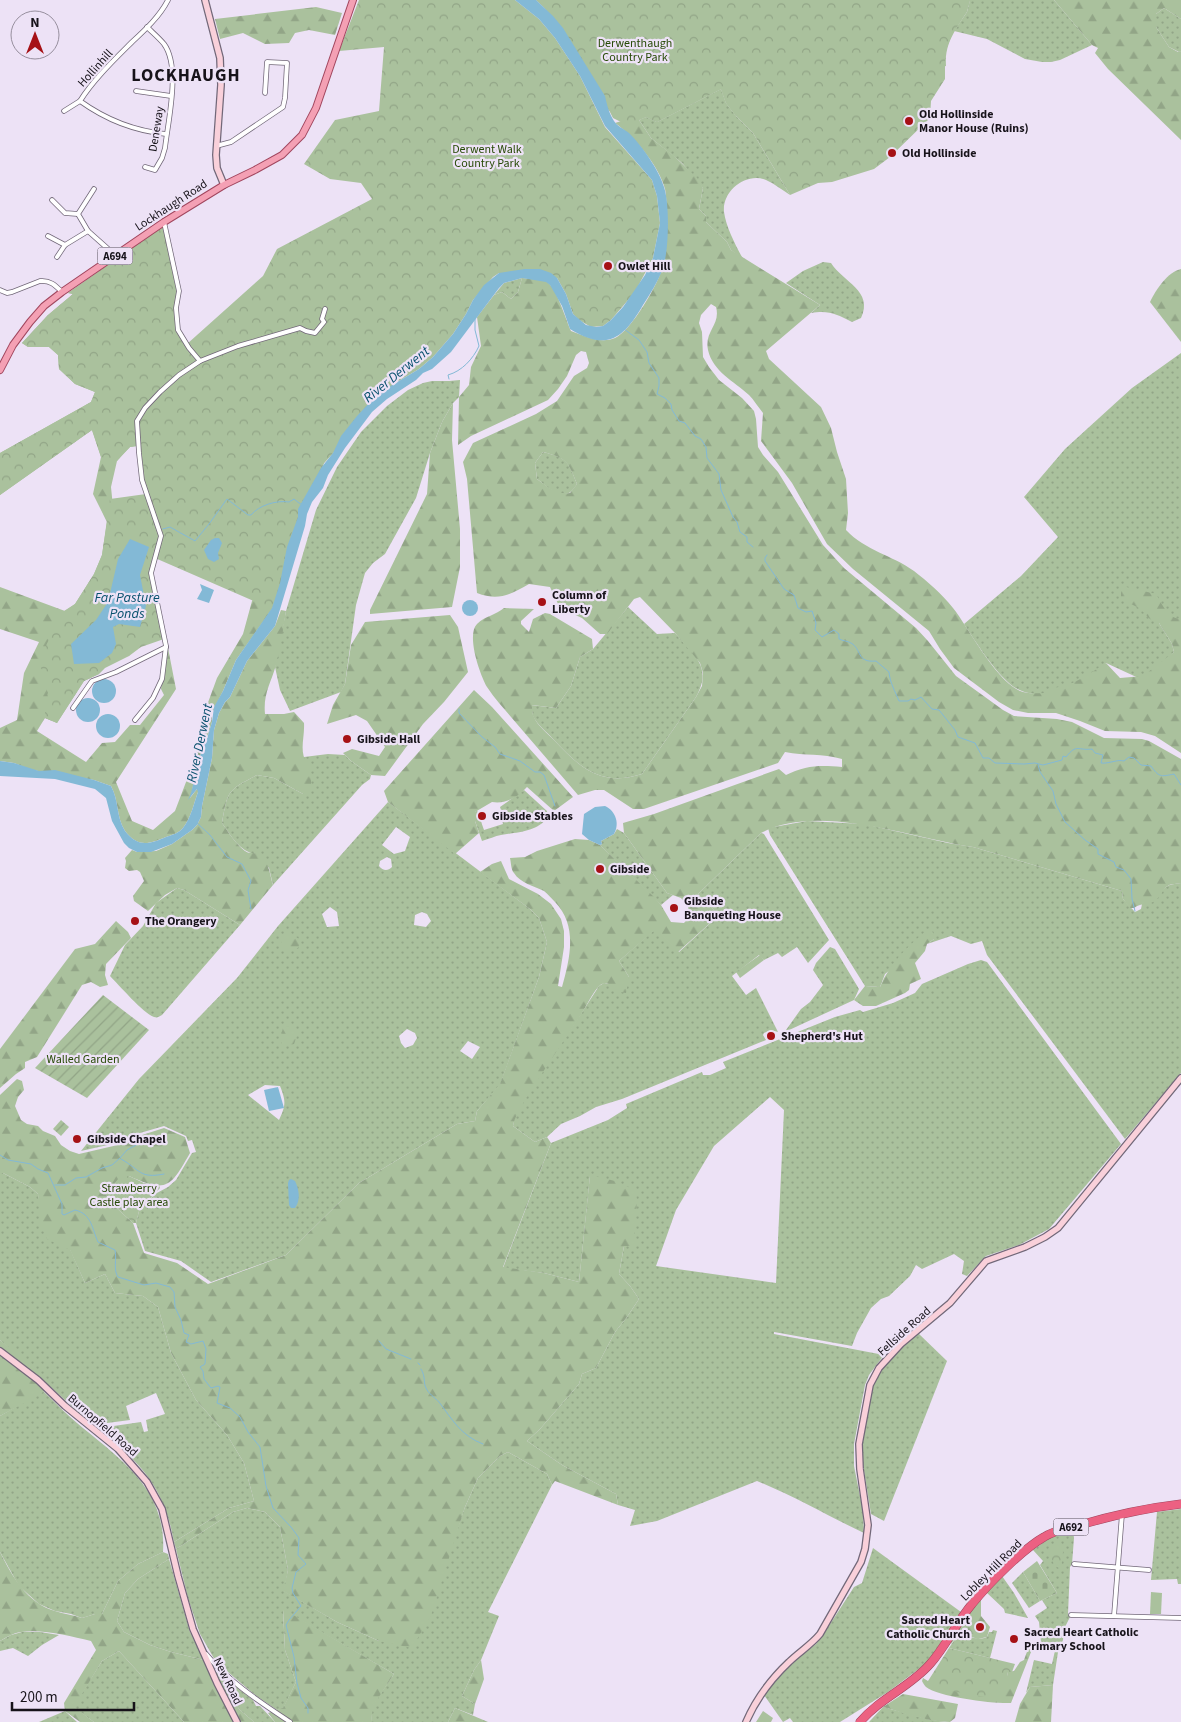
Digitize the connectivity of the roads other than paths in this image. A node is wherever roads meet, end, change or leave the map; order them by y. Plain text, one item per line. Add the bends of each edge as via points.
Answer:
1 (168, 0) edge
2 (205, 0) edge
3 (353, 0) edge
4 (147, 27) junction
5 (136, 91) dead end
6 (265, 93) dead end
7 (171, 96) junction
8 (80, 101) junction
9 (64, 111) dead end
10 (166, 134) junction
11 (216, 146) junction
12 (145, 167) dead end
13 (224, 185) junction
14 (94, 188) dead end
15 (52, 200) dead end
16 (78, 214) junction
17 (164, 222) junction
18 (88, 231) junction
19 (48, 236) dead end
20 (65, 245) junction
21 (115, 256) junction
22 (57, 257) dead end
23 (0, 290) edge
24 (62, 292) junction
25 (326, 310) dead end
26 (199, 359) junction
27 (0, 370) edge
28 (166, 647) junction
29 (73, 708) dead end
30 (135, 720) dead end
31 (1181, 1078) edge
32 (0, 1351) edge
33 (1181, 1504) edge
34 (1122, 1514) junction
35 (1074, 1564) dead end
36 (1118, 1568) junction
37 (1149, 1570) dead end
38 (1071, 1615) dead end
39 (1114, 1616) junction
40 (1181, 1618) edge
41 (202, 1648) junction
42 (238, 1722) edge
43 (290, 1722) edge
44 (746, 1722) edge
45 (860, 1722) edge

1 - 4 street, Hollinhill
2 - 11 street via 220,58
3 - 13 main road, Lockhaugh Road / A694 via 316,108 302,134 282,155
4 - 7 street, Deneway via 164,45 171,60
4 - 8 street, Hollinhill
5 - 7 street
6 - 11 street via 267,62 287,63 283,108 231,142
7 - 10 street, Deneway
8 - 9 street
8 - 10 street, Hollinhill via 97,113 136,129
10 - 12 street, Deneway via 162,158 155,170
11 - 13 street via 217,168
13 - 17 main road, Lockhaugh Road / A694
14 - 16 street
15 - 16 street via 65,213
16 - 18 street
17 - 21 main road, Lockhaugh Road / A694
17 - 26 street via 179,291 176,308 178,330
18 - 20 street
18 - 21 street
19 - 20 street
20 - 22 street
21 - 24 main road, Lockhaugh Road / A694
23 - 24 street via 8,293 45,281
24 - 27 main road, Lockhaugh Road / A694 via 30,322
25 - 26 street via 322,318 324,322 315,332 300,328
26 - 28 street via 160,392 137,421 142,480 161,536 151,573
28 - 29 street via 92,681
28 - 30 street via 162,679 153,698
31 - 44 street, Fellside Road via 1058,1228 1025,1247 986,1261 950,1303 901,1344 879,1368 870,1385 859,1444 868,1525 861,1562 820,1634 776,1674
32 - 41 street, Burnopfield Road via 118,1450 147,1482 162,1509 182,1593
33 - 34 highway, Lobley Hill Road / A692
34 - 36 street
34 - 45 highway, Lobley Hill Road / A692 via 1056,1531 1033,1545 974,1602 930,1664 876,1705
35 - 36 street
36 - 37 street
36 - 39 street
38 - 39 street
39 - 40 street
41 - 42 street, New Road
41 - 43 street via 225,1674

